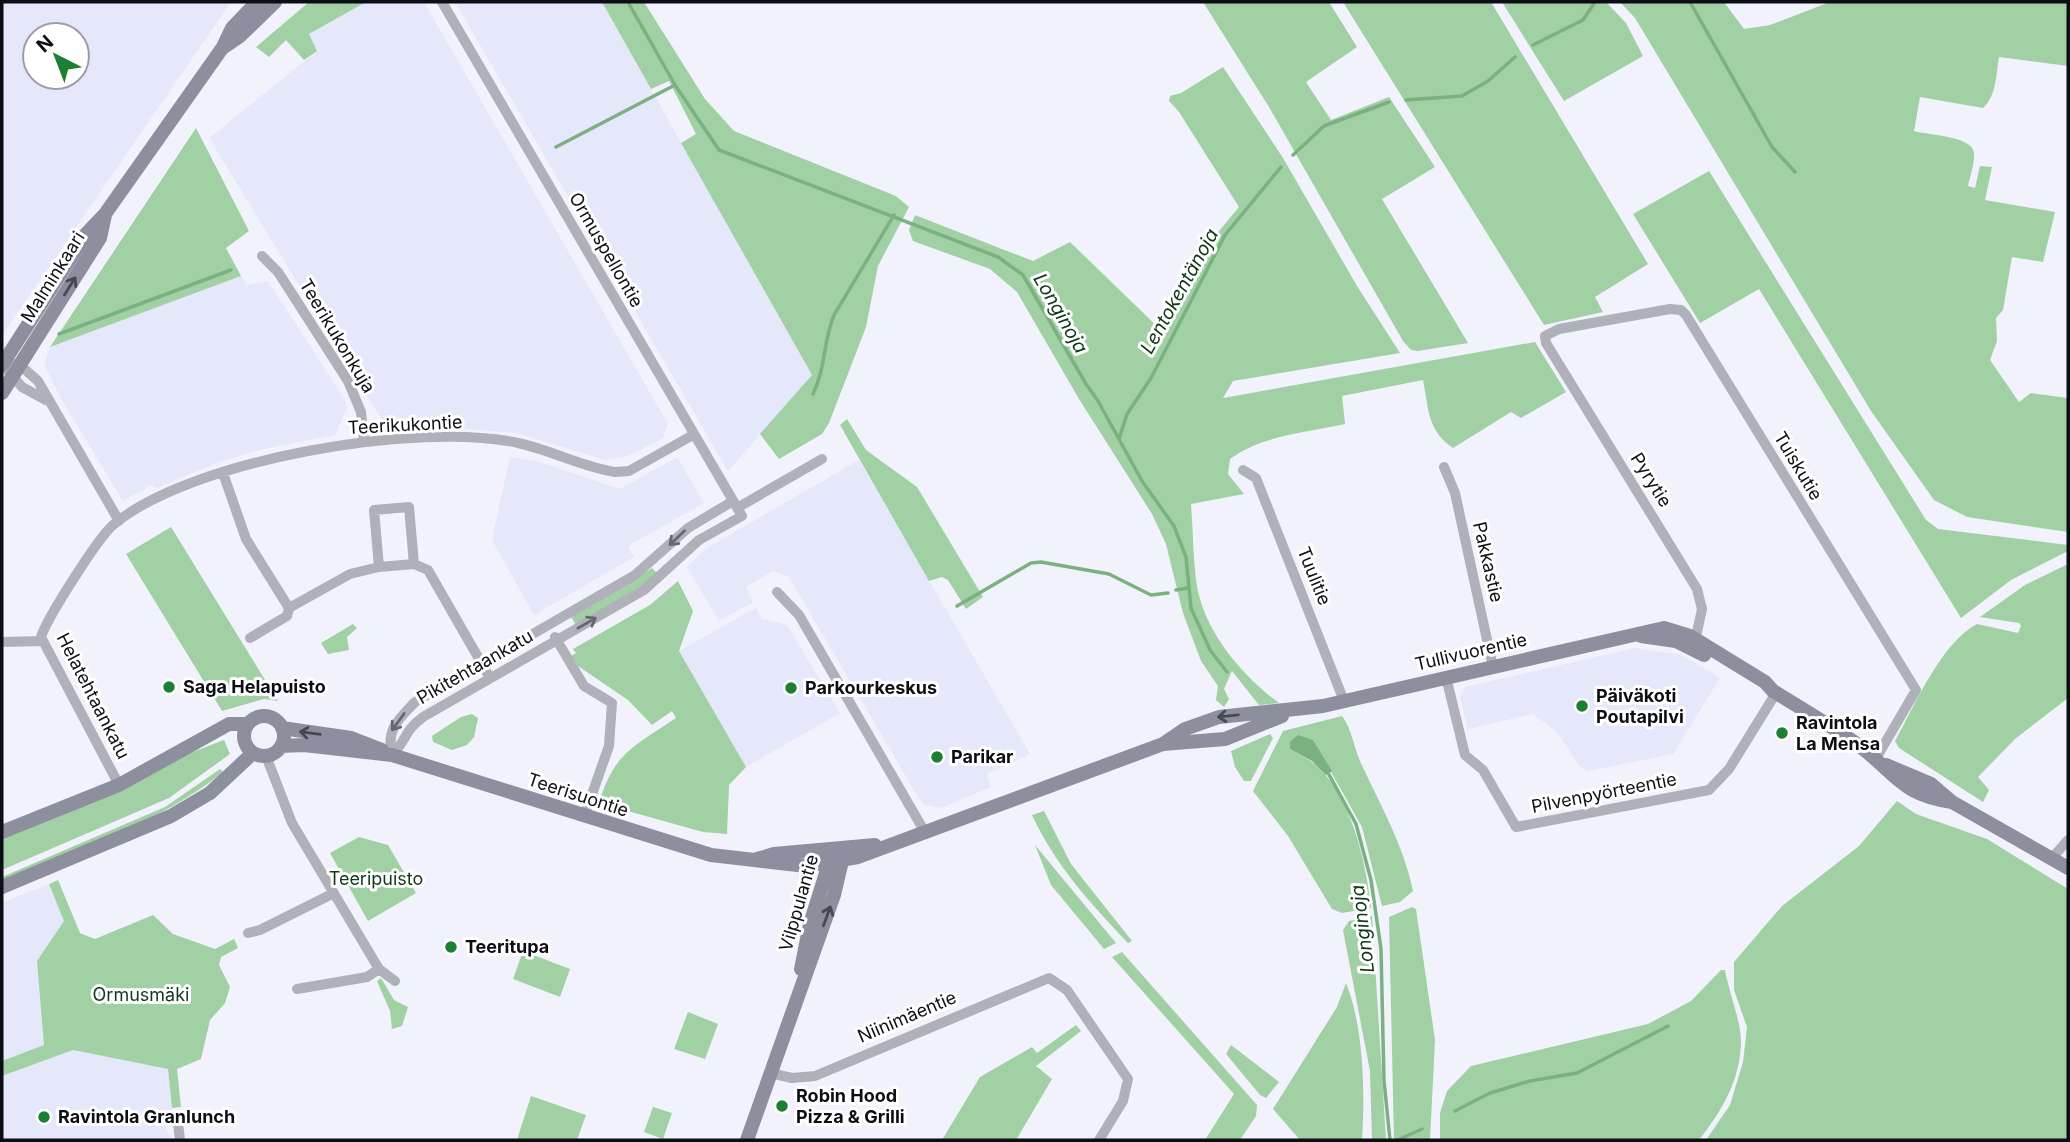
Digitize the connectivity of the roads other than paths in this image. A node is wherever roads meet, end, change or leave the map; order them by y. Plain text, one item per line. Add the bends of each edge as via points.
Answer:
1 (257, 2) edge
2 (275, 2) edge
3 (442, 2) edge
4 (223, 47) junction
5 (105, 214) junction
6 (262, 257) dead end
7 (1545, 336) joint
8 (2, 364) edge
9 (20, 366) junction
10 (12, 379) junction
11 (2, 393) edge
12 (46, 400) junction
13 (693, 435) junction
14 (364, 441) junction
15 (822, 459) dead end
16 (1444, 467) dead end
17 (1243, 470) dead end
18 (223, 473) junction
19 (737, 508) junction
20 (119, 521) junction
21 (414, 564) junction
22 (379, 567) junction
23 (777, 592) dead end
24 (289, 608) junction
25 (549, 625) junction
26 (250, 638) dead end
27 (557, 640) junction
28 (41, 641) junction
29 (2, 642) edge
30 (1695, 644) junction
31 (481, 663) junction
32 (1493, 667) junction
33 (1446, 677) junction
34 (491, 678) junction
35 (1774, 692) junction
36 (1344, 701) junction
37 (1323, 706) joint
38 (1296, 710) junction
39 (282, 728) junction
40 (246, 730) junction
41 (1163, 744) junction
42 (281, 746) junction
43 (259, 754) junction
44 (392, 755) junction
45 (1875, 760) junction
46 (119, 785) junction
47 (584, 817) junction
48 (2, 832) edge
49 (926, 834) junction
50 (2068, 840) edge
51 (835, 858) junction
52 (2052, 858) junction
53 (2068, 868) edge
54 (2, 887) edge
55 (334, 892) junction
56 (248, 933) dead end
57 (379, 970) junction
58 (395, 981) dead end
59 (298, 989) dead end
60 (770, 1073) junction
61 (178, 1123) dead end
62 (180, 1140) edge
63 (747, 1140) edge
64 (1099, 1140) edge

1 - 4 main road, Malminkaari via 232,28
2 - 4 main road, Malminkaari
3 - 13 street, Ormuspellontie
4 - 5 main road, Malminkaari
5 - 8 main road, Malminkaari via 86,234
9 -> 5 main road, Malminkaari via 100,238
6 - 14 street, Teerikukonkuja via 278,272 348,381 361,412
7 - 30 street, Pyrytie via 1697,589 1702,609
7 - 45 street, Tuiskutie via 1559,329 1670,309 1686,316 1916,690
8 - 9 street
8 - 10 street
9 - 10 main road, Malminkaari
9 - 12 street via 38,381
10 - 11 main road, Malminkaari
10 - 12 street
12 - 20 street
13 - 14 street, Teerikukontie via 629,471 615,472 517,443 458,438
13 - 19 street, Ormuspellontie
14 - 18 street, Teerikukontie
15 - 19 street, Pikitehtaankatu
16 - 32 street, Pakkastie via 1455,493
17 - 36 street, Tuulitie via 1256,478
18 - 20 street, Teerikukontie via 159,498
18 - 24 street via 246,539
19 -> 25 street, Pikitehtaankatu via 688,527 635,575
27 -> 19 street, Pikitehtaankatu via 644,590
20 - 28 street, Helatehtaankatu via 88,561
21 - 22 street
21 - 22 street via 409,507 383,509 374,510
21 - 31 street via 432,576
22 - 24 street via 350,574
23 - 49 street via 799,615
24 - 26 street via 287,616
25 - 27 street
25 - 31 street, Pikitehtaankatu
27 - 34 street, Pikitehtaankatu
27 - 47 street via 584,686 612,703 609,747
28 - 29 street
28 - 46 street, Helatehtaankatu
30 - 32 main road, Tullivuorentie via 1664,628
30 - 35 main road, Tullivuorentie via 1765,682
31 - 34 street
31 -> 44 street, Pikitehtaankatu via 415,702 391,730
32 - 33 main road, Tullivuorentie
33 - 35 street, Pilvenpyörteentie via 1465,755 1483,770 1516,827 1709,790 1729,769
33 - 36 main road, Tullivuorentie
34 - 44 street, Pikitehtaankatu via 412,725
35 - 45 main road, Tullivuorentie
36 - 37 main road, Tullivuorentie
37 - 38 main road, Teerisuontie
38 - 41 main road, Teerisuontie via 1225,739
38 -> 41 main road, Teerisuontie via 1219,717 1185,729
39 - 40 main road via 266,716 258,717
39 - 42 main road
44 -> 39 main road, Teerisuontie via 351,738
40 - 43 main road
40 - 46 main road via 229,724
41 - 49 main road, Teerisuontie
42 - 43 main road
42 - 44 main road, Teerisuontie
43 - 54 main road via 180,812
43 - 55 street via 292,823
44 - 47 main road, Teerisuontie
45 - 52 main road, Tullivuorentie via 1931,784 1952,802
46 - 48 main road
47 - 51 main road, Teerisuontie via 711,855
49 - 51 main road, Teerisuontie
50 - 52 street
51 - 60 main road, Vilppulantie via 810,924 796,998
52 - 53 main road, Tullivuorentie
55 - 56 street
55 - 57 street
57 - 58 street
57 - 59 street via 367,977
60 - 63 main road, Vilppulantie
60 - 64 street, Niinimäentie via 792,1078 815,1076 1049,978 1067,990 1128,1079 1123,1101
61 - 62 street

